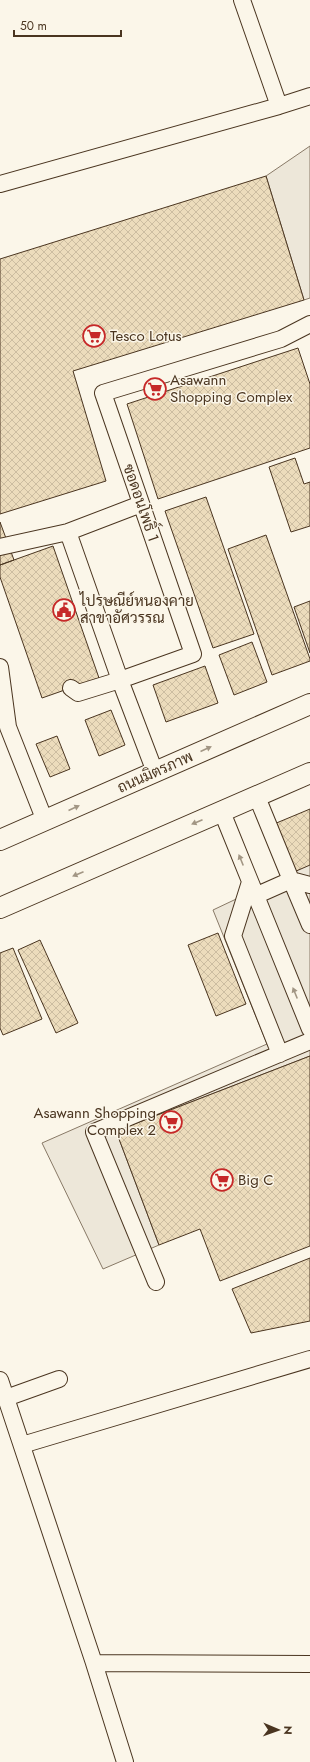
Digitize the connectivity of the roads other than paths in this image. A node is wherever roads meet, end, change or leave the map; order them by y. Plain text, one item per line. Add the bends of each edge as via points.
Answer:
1 (242, 0) edge
2 (310, 96) edge
3 (279, 106) junction
4 (0, 184) edge
5 (310, 324) edge
6 (141, 504) junction
7 (68, 532) junction
8 (0, 547) edge
9 (0, 667) edge
10 (120, 680) junction
11 (71, 688) dead end
12 (310, 704) edge
13 (4, 727) edge
14 (155, 772) junction
15 (310, 773) edge
16 (257, 797) junction
17 (222, 812) junction
18 (45, 820) junction
19 (0, 840) edge
20 (291, 880) junction
21 (310, 885) edge
22 (252, 889) junction
23 (0, 908) edge
24 (310, 925) edge
25 (310, 1029) edge
26 (310, 1041) edge
27 (280, 1054) junction
28 (156, 1282) dead end
29 (310, 1359) edge
30 (59, 1379) dead end
31 (0, 1380) edge
32 (6, 1398) junction
33 (22, 1445) junction
34 (94, 1663) junction
35 (310, 1664) edge
36 (125, 1762) edge

1 - 3 street
2 - 3 street
3 - 4 street
5 - 6 street, ซอดอนโพธิ์ 1 via 281,339 103,393
6 - 7 street
6 - 10 street, ซอดอนโพธิ์ 1 via 193,654
7 - 8 street
7 - 10 street
9 - 13 street
10 - 11 street via 78,693
10 - 14 street
14 -> 12 main road, ถนนมิตรภาพ
13 - 18 street
18 -> 14 main road, ถนนมิตรภาพ
15 - 16 main road
16 - 17 main road
16 - 20 street
22 -> 17 street
17 -> 23 main road
18 - 19 main road, ถนนมิตรภาพ
20 - 21 street
20 - 22 street
20 - 24 street
25 -> 22 street
22 - 27 street via 233,936
26 - 27 street
27 - 28 street via 94,1132
29 - 33 street
30 - 32 street
31 - 32 street
32 - 33 street
33 - 34 street
34 - 35 street
34 - 36 street

